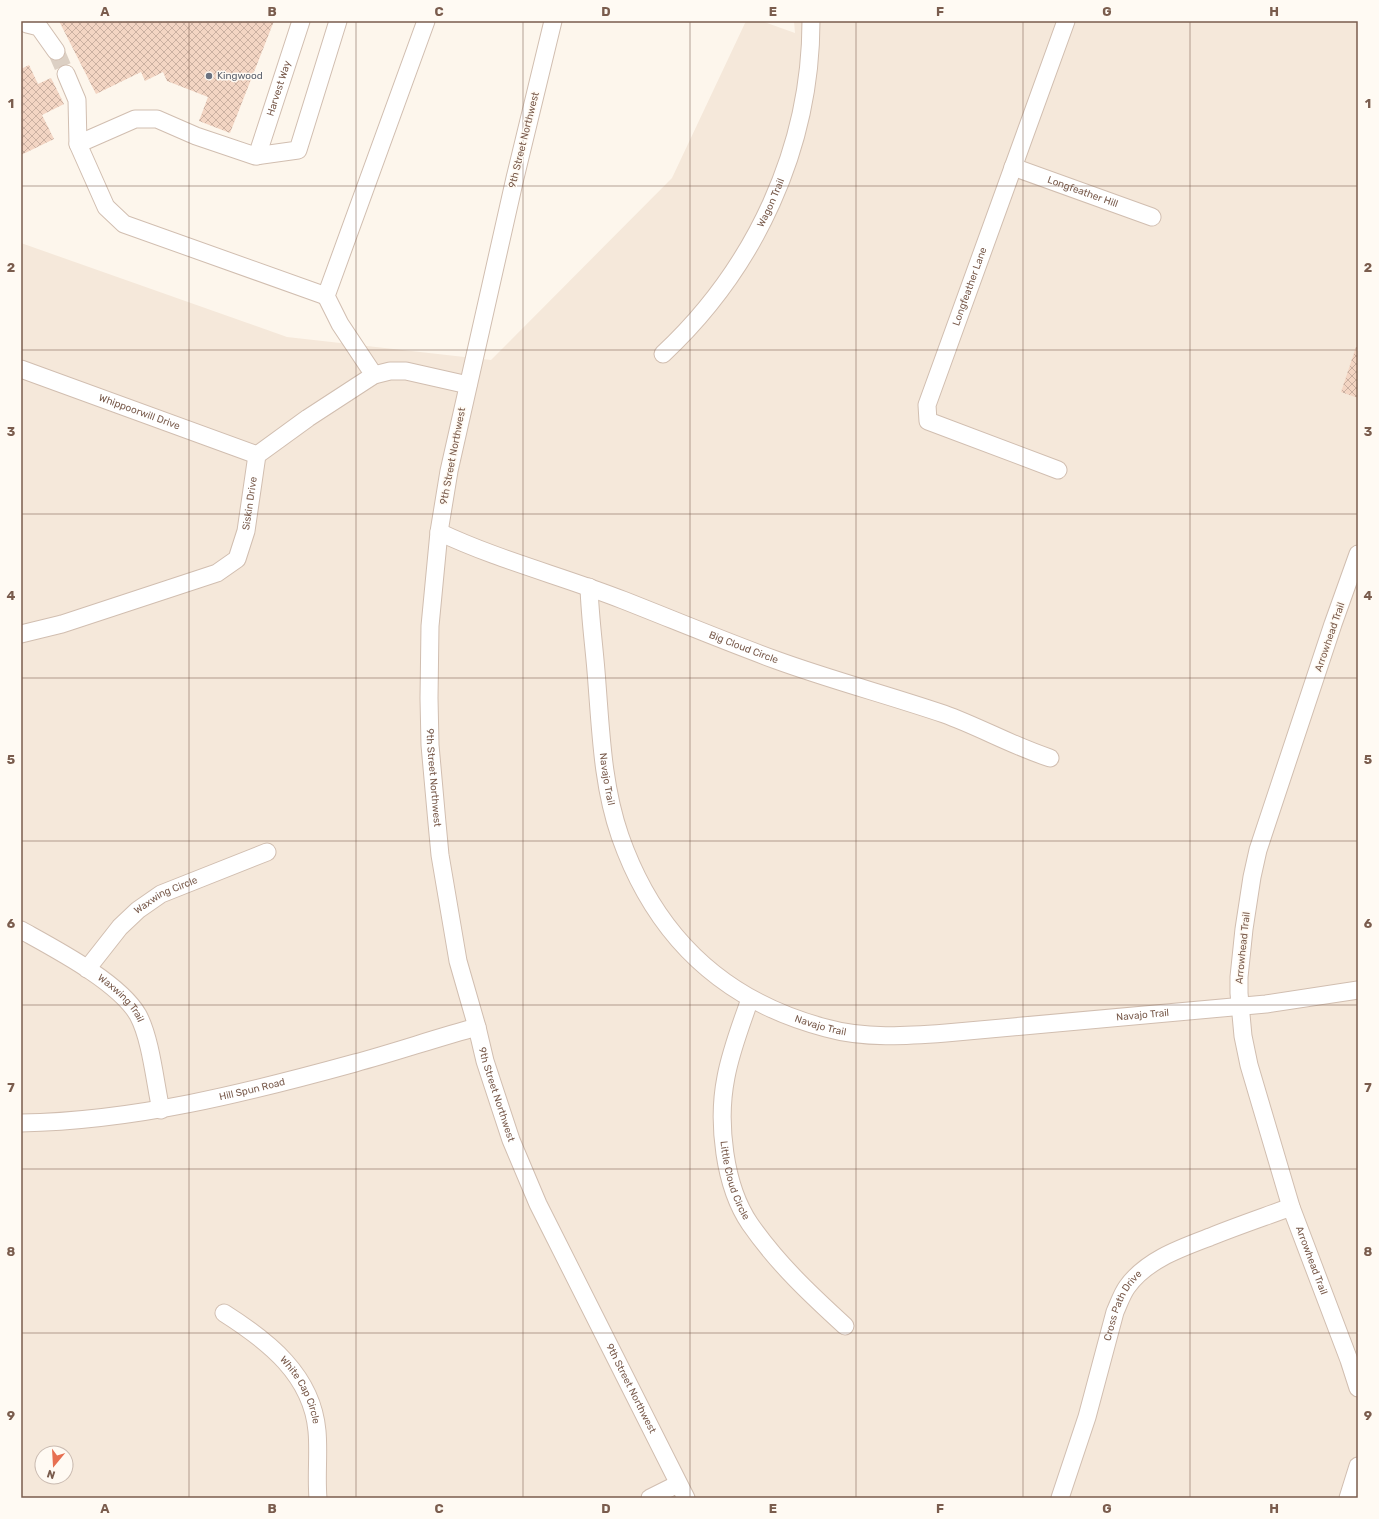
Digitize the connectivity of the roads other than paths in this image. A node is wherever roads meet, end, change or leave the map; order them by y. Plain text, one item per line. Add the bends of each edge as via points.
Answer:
1 (23, 21) edge
2 (301, 21) edge
3 (338, 21) edge
4 (426, 21) edge
5 (541, 21) edge
6 (553, 21) edge
7 (812, 21) edge
8 (1066, 21) edge
9 (56, 51) tunnel mouth
10 (545, 54) junction
11 (66, 74) tunnel mouth
12 (78, 144) junction
13 (257, 156) junction
14 (1013, 167) junction
15 (1152, 218) dead end
16 (326, 296) junction
17 (663, 354) dead end
18 (21, 369) edge
19 (374, 375) junction
20 (468, 385) junction
21 (257, 455) junction
22 (1058, 470) dead end
23 (439, 532) junction
24 (1358, 554) edge
25 (589, 587) junction
26 (21, 634) edge
27 (1050, 758) dead end
28 (267, 852) dead end
29 (21, 930) edge
30 (87, 969) junction
31 (1358, 990) edge
32 (750, 999) junction
33 (1241, 1006) junction
34 (477, 1027) junction
35 (161, 1110) junction
36 (21, 1123) edge
37 (1291, 1207) junction
38 (224, 1313) dead end
39 (845, 1326) dead end
40 (1358, 1388) edge
41 (1358, 1466) edge
42 (682, 1491) edge
43 (318, 1498) edge
44 (650, 1498) edge
45 (1060, 1498) edge
46 (1348, 1498) edge

1 - 9 street via 39,27
2 - 13 street, Harvest Way
3 - 13 street via 298,150
4 - 16 street
5 - 10 street
6 - 10 street, 9th Street Northwest
7 - 17 street, Wagon Trail via 810,62 802,111 789,160 768,213 725,285 681,338
8 - 14 street, Longfeather Lane
10 - 20 street, 9th Street Northwest via 514,178
11 - 12 street via 77,100
12 - 13 street via 135,119 157,119 196,136
12 - 16 street via 106,207 124,224
14 - 15 street, Longfeather Hill
14 - 22 street, Longfeather Lane via 927,404 928,421
16 - 19 street via 340,324
18 - 21 street, Whippoorwill Drive
19 - 20 street via 406,371
19 - 21 street
20 - 23 street, 9th Street Northwest
21 - 26 street, Siskin Drive via 246,532 237,559 217,573 62,624
23 - 25 street, Big Cloud Circle via 470,546
23 - 34 street, 9th Street Northwest via 430,626 430,745 440,856 457,953
24 - 33 street, Arrowhead Trail via 1258,850 1243,936 1239,978
25 - 27 street, Big Cloud Circle via 776,660 945,714
25 - 32 street, Navajo Trail via 603,758 612,804 629,859 656,911 674,934 704,966
28 - 30 street, Waxwing Circle via 161,894 120,927
29 - 30 street, Waxwing Trail
30 - 35 street, Waxwing Trail via 125,998 138,1016 146,1036
31 - 33 street, Navajo Trail
32 - 33 street, Navajo Trail via 826,1029 897,1036
32 - 39 street, Little Cloud Circle via 735,1042 724,1092 726,1162 733,1191 750,1223 778,1261
33 - 37 street, Arrowhead Trail via 1248,1065
34 - 35 street, Hill Spun Road via 356,1063
34 - 42 street, 9th Street Northwest via 497,1102 538,1204
35 - 36 street, Hill Spun Road via 92,1119
37 - 40 street, Arrowhead Trail
37 - 45 street, Cross Path Drive via 1160,1258 1128,1286 1115,1312 1087,1417
38 - 43 street, White Cap Circle via 267,1343 298,1376 305,1389 312,1405 317,1431
41 - 46 street
42 - 44 street

